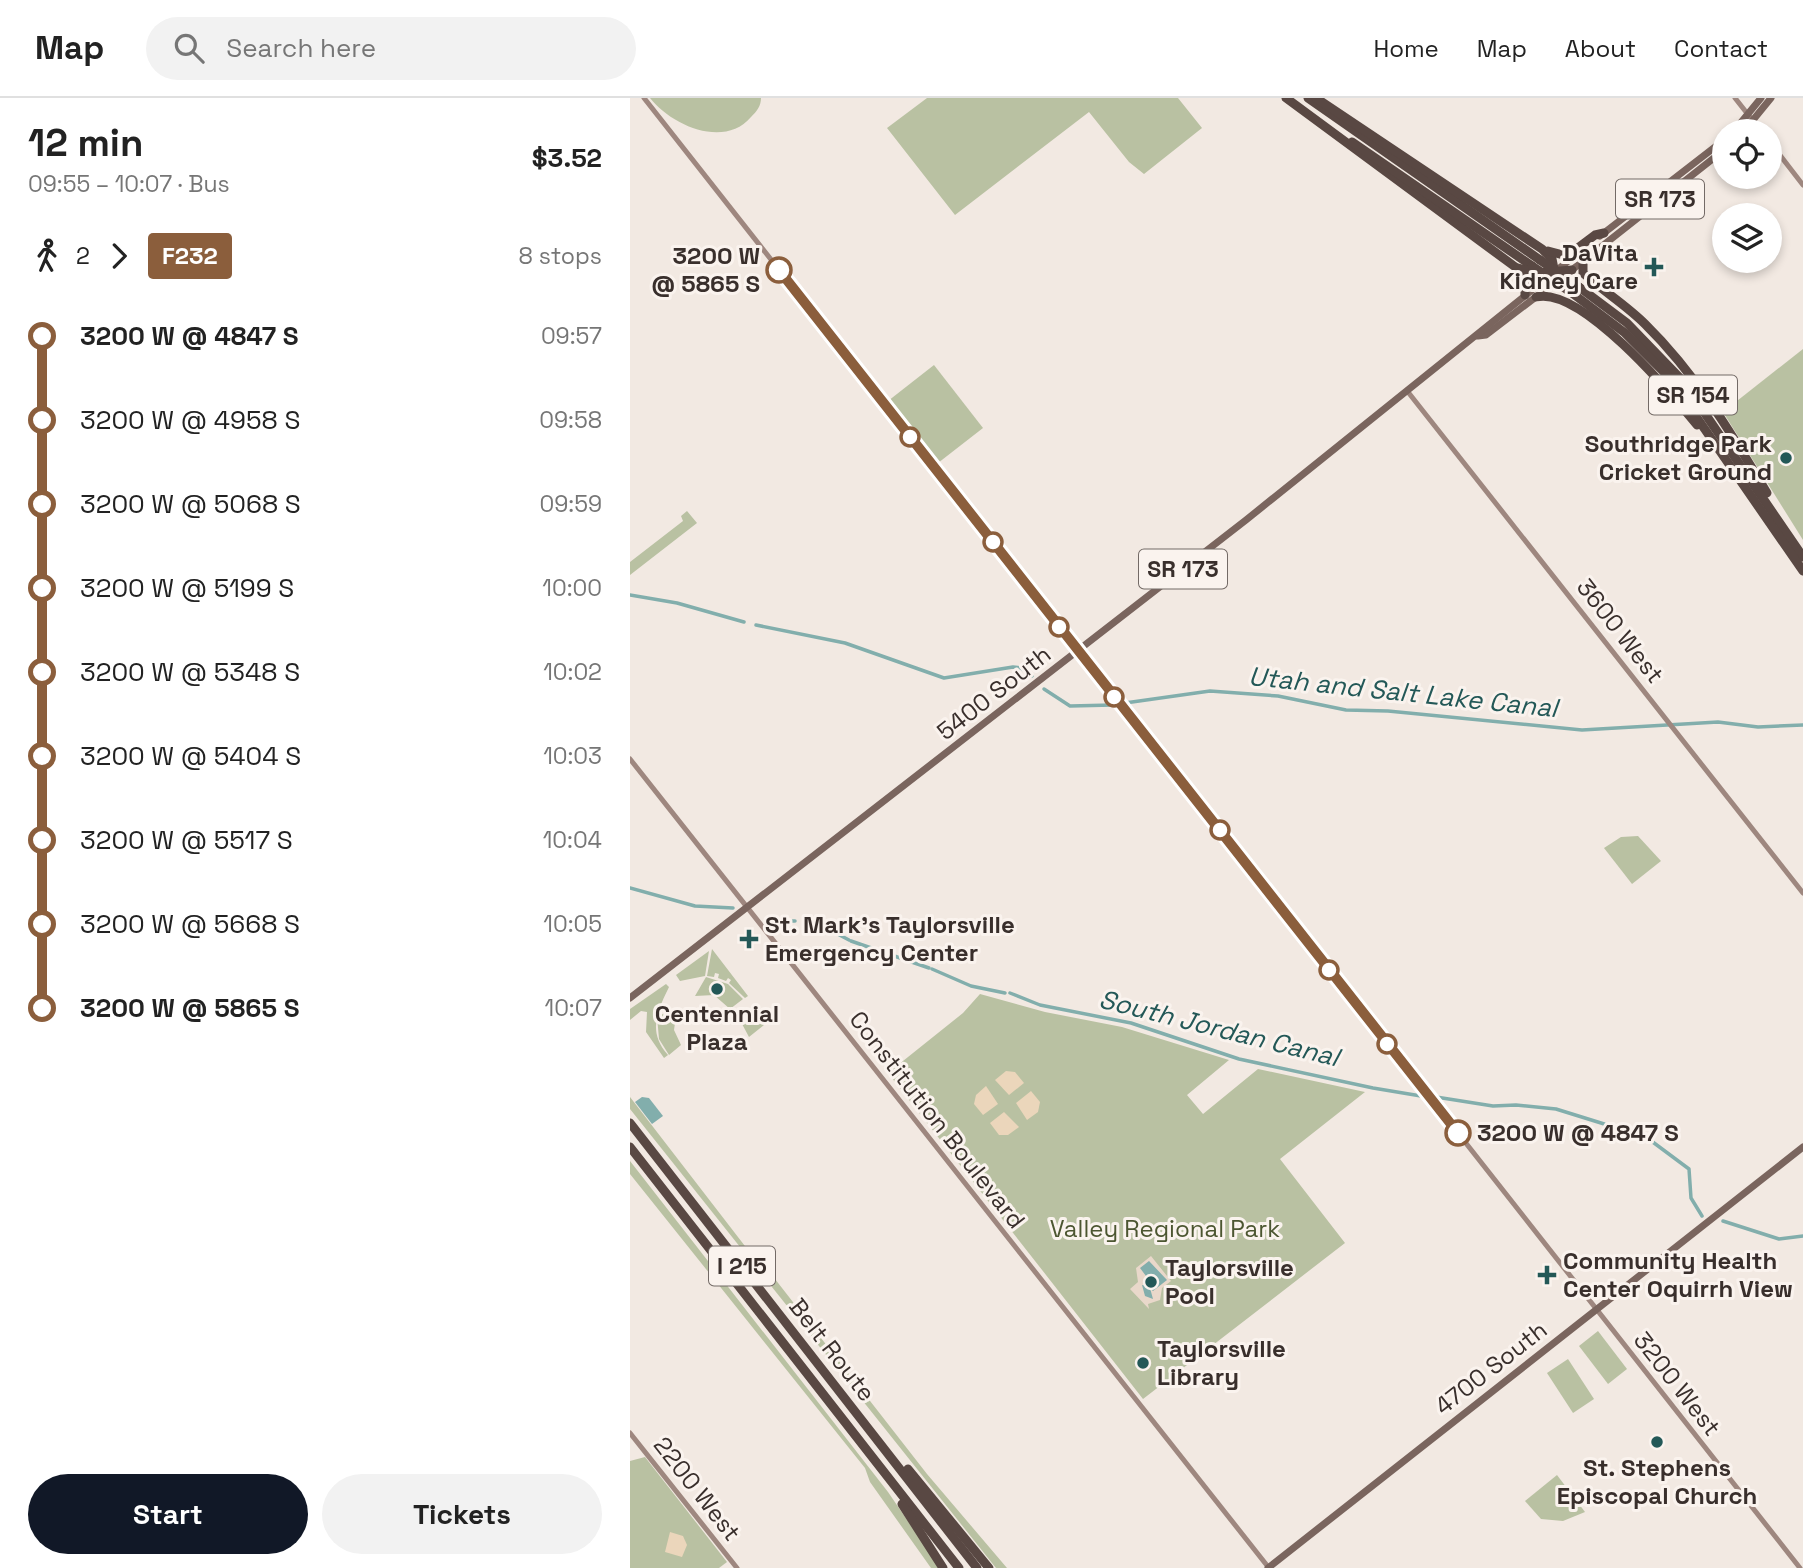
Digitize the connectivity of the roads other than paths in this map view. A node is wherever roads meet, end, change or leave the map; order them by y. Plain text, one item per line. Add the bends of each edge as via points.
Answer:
1 (644, 98) edge
2 (1289, 98) edge
3 (1308, 98) edge
4 (1316, 98) edge
5 (1735, 98) edge
6 (1761, 98) edge
7 (1770, 98) edge
8 (1751, 118) junction
9 (1712, 149) edge
10 (1782, 158) edge
11 (1712, 159) edge
12 (1683, 171) junction
13 (1803, 185) edge
14 (1650, 196) junction
15 (1649, 208) junction
16 (1604, 233) junction
17 (1617, 234) junction
18 (1542, 249) junction
19 (1583, 261) junction
20 (1536, 263) junction
21 (1515, 267) junction
22 (1559, 274) junction
23 (1590, 279) junction
24 (1572, 294) junction
25 (1525, 295) junction
26 (1536, 297) junction
27 (1478, 336) junction
28 (1408, 392) junction
29 (1783, 525) junction
30 (1803, 557) edge
31 (1803, 571) edge
32 (1078, 652) junction
33 (630, 759) edge
34 (1803, 893) edge
35 (748, 909) junction
36 (630, 998) edge
37 (630, 1123) edge
38 (630, 1147) edge
39 (1803, 1147) edge
40 (1596, 1310) junction
41 (831, 1380) junction
42 (630, 1433) edge
43 (874, 1461) junction
44 (737, 1568) edge
45 (943, 1568) edge
46 (959, 1568) edge
47 (977, 1568) edge
48 (989, 1568) edge
49 (1267, 1568) edge
50 (1800, 1568) edge

1 - 32 street, 3200 West
2 - 20 highway, SR 154
2 - 21 highway
3 - 20 highway, SR 154
4 - 18 highway
5 - 8 street
6 - 8 main road
7 - 8 main road
9 - 12 main road, 5400 South / SR 173
10 - 13 street
11 - 15 main road, 5400 South / SR 173
12 - 14 main road, 5400 South / SR 173
12 - 15 main road
14 - 16 main road, 5400 South / SR 173
14 - 17 main road
15 - 17 main road, 5400 South / SR 173
16 - 18 highway via 1567,256
16 - 22 main road, 5400 South / SR 173
17 - 19 main road, 5400 South / SR 173
18 - 22 highway
19 - 22 main road, 5400 South / SR 173
19 - 23 highway via 1581,270
20 - 24 highway, SR 154, bridge
21 - 22 highway
21 - 25 highway via 1525,279
22 - 23 highway
22 - 24 highway via 1558,291
22 - 25 main road, 5400 South / SR 173
22 - 26 main road, 5400 South / SR 173
23 - 29 highway via 1639,317 1681,363 1742,451
24 - 26 highway
24 - 29 highway, SR 154 via 1627,323 1669,364
24 - 31 highway, SR 154 via 1625,333 1656,363 1688,402
25 - 27 main road, 5400 South / SR 173
26 - 27 main road, 5400 South / SR 173 via 1486,335
27 - 28 main road, 5400 South / SR 173
28 - 32 main road, 5400 South / SR 173
28 - 34 street, 3600 West
29 - 30 highway, SR 154
32 - 35 main road, 5400 South / SR 173
32 - 40 street, 3200 West
33 - 35 street, Constitution Boulevard
35 - 36 main road, 5400 South / SR 173
35 - 49 street, Constitution Boulevard
37 - 41 highway, Belt Route / I 215
38 - 43 highway, Belt Route / I 215
39 - 40 main road, 4700 South
40 - 49 main road, 4700 South
40 - 50 street, 3200 West
41 - 47 highway, Belt Route / I 215
41 - 48 highway
42 - 44 street, 2200 West
43 - 45 highway
43 - 46 highway, Belt Route / I 215

